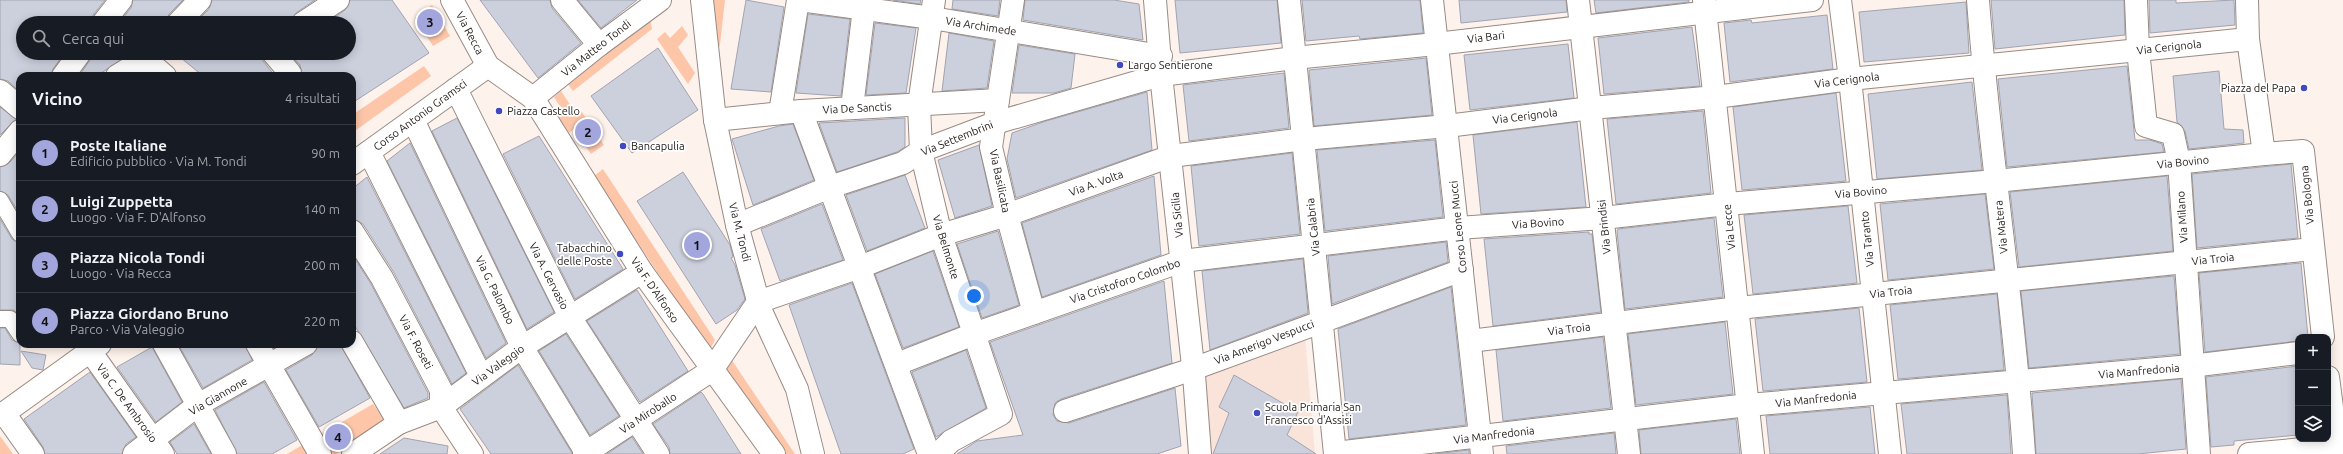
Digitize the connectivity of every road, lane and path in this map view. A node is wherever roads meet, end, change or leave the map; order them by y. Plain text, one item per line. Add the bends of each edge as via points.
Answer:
1 (121, 0) edge
2 (200, 0) edge
3 (338, 0) edge
4 (452, 0) edge
5 (562, 0) edge
6 (660, 0) edge
7 (702, 0) edge
8 (799, 0) edge
9 (1013, 0) edge
10 (1155, 0) edge
11 (1289, 0) edge
12 (1432, 0) edge
13 (1578, 0) edge
14 (1812, 0) edge
15 (1840, 0) edge
16 (1978, 0) edge
17 (2136, 0) edge
18 (2247, 0) edge
19 (1705, 6) edge
20 (864, 8) junction
21 (933, 9) edge
22 (108, 16) edge
23 (185, 16) edge
24 (314, 16) edge
25 (1580, 26) junction
26 (1009, 31) junction
27 (2248, 39) junction
28 (1436, 44) junction
29 (599, 45) junction
30 (2138, 50) junction
31 (1294, 58) junction
32 (75, 60) edge
33 (142, 60) edge
34 (151, 60) edge
35 (280, 60) edge
36 (1161, 65) junction
37 (488, 66) junction
38 (1983, 66) junction
39 (66, 72) edge
40 (123, 72) edge
41 (162, 72) edge
42 (289, 72) edge
43 (1850, 79) junction
44 (456, 89) junction
45 (0, 91) edge
46 (1716, 97) junction
47 (533, 98) junction
48 (998, 100) junction
49 (16, 105) edge
50 (919, 105) junction
51 (852, 108) junction
52 (1591, 108) junction
53 (791, 112) junction
54 (413, 120) junction
55 (715, 120) junction
56 (995, 123) junction
57 (1447, 126) junction
58 (16, 136) edge
59 (1304, 139) junction
60 (921, 151) junction
61 (0, 154) edge
62 (2264, 154) junction
63 (1171, 156) junction
64 (360, 158) edge
65 (2179, 162) junction
66 (1996, 181) junction
67 (830, 187) junction
68 (1862, 192) junction
69 (0, 200) edge
70 (1727, 204) junction
71 (1006, 215) junction
72 (1603, 218) junction
73 (737, 225) junction
74 (16, 227) edge
75 (1458, 228) junction
76 (941, 235) junction
77 (356, 237) edge
78 (1314, 245) junction
79 (2313, 249) junction
80 (1182, 260) junction
81 (2185, 262) junction
82 (860, 267) junction
83 (1462, 270) junction
84 (642, 272) junction
85 (2006, 280) junction
86 (1873, 294) junction
87 (758, 302) junction
88 (1738, 308) junction
89 (1034, 313) junction
90 (570, 317) junction
91 (0, 319) edge
92 (1322, 320) junction
93 (1614, 324) junction
94 (16, 328) edge
95 (974, 334) junction
96 (2323, 334) edge
97 (1470, 342) junction
98 (522, 347) junction
99 (95, 348) edge
100 (166, 348) edge
101 (258, 348) edge
102 (299, 348) edge
103 (355, 348) edge
104 (2295, 353) edge
105 (897, 364) junction
106 (269, 366) junction
107 (2191, 366) junction
108 (1194, 369) junction
109 (712, 370) junction
110 (481, 376) junction
111 (2020, 382) junction
112 (1883, 392) junction
113 (2331, 399) edge
114 (198, 405) junction
115 (1748, 405) junction
116 (441, 407) junction
117 (1065, 411) dead end
118 (2, 414) edge
119 (1625, 419) junction
120 (637, 420) junction
121 (399, 423) junction
122 (1481, 445) edge
123 (158, 447) edge
124 (2338, 450) edge
125 (360, 452) edge
126 (1335, 453) edge
127 (33, 454) edge
128 (134, 454) edge
129 (225, 454) edge
130 (320, 454) edge
131 (472, 454) edge
132 (586, 454) edge
133 (658, 454) edge
134 (774, 454) edge
135 (813, 454) edge
136 (930, 454) edge
137 (938, 454) edge
138 (1200, 454) edge
139 (1629, 454) edge
140 (1753, 454) edge
141 (1890, 454) edge
142 (2024, 454) edge
143 (2199, 454) edge
144 (2249, 454) edge

1 - 22 street
2 - 23 street
3 - 24 street
4 - 37 street, Via Recca
5 - 29 street
6 - 29 street, Via Matteo Tondi
7 - 55 street, Via M. Tondi
8 - 20 street, Via Archimede
8 - 53 street
9 - 26 street, Via Basilicata
10 - 36 street, Via Sicilia
11 - 31 street, Via Calabria
12 - 28 street, Corso Leone Mucci
13 - 25 street, Via Brindisi
14 - 19 street, Via Bari
15 - 43 street, Via Taranto
16 - 38 street, Via Matera
17 - 30 street, Via Milano
18 - 27 street
19 - 25 street, Via Bari
19 - 46 street, Via Lecce
20 - 21 street, Via Archimede
20 - 51 street
21 - 26 street, Via Archimede
21 - 50 street, Via Belmonte
25 - 28 street, Via Bari
25 - 52 street, Via Brindisi
26 - 36 street, Via Archimede
26 - 48 street, Via Basilicata
27 - 30 street, Via Cerignola
27 - 62 street
28 - 31 street, Via Bari
28 - 57 street, Corso Leone Mucci
29 - 47 street, Via Matteo Tondi
30 - 38 street, Via Cerignola
30 - 65 street, Via Milano via 2146,126 2173,134
31 - 36 street, Via Bari
31 - 59 street, Via Calabria
32 - 39 street
33 - 40 street
34 - 41 street
35 - 42 street
36 - 56 street, Via Settembrini
36 - 63 street, Via Sicilia
37 - 44 street, Corso Antonio Gramsci
37 - 47 street
38 - 43 street, Via Cerignola
38 - 66 street, Via Matera
43 - 46 street, Via Cerignola
43 - 68 street, Via Taranto
44 - 54 street, Corso Antonio Gramsci
44 - 90 street, Via A. Gervasio
45 - 49 street
46 - 52 street, Via Cerignola
46 - 70 street, Via Lecce
47 - 84 street, Via F. D'Alfonso
48 - 50 street, Via De Sanctis
48 - 56 street, Via Basilicata
50 - 51 street, Via De Sanctis
50 - 60 street, Via Belmonte
51 - 53 street, Via De Sanctis
52 - 57 street, Via Cerignola
52 - 72 street, Via Brindisi
53 - 55 street, Via De Sanctis
53 - 67 street
54 - 64 street, Corso Antonio Gramsci
54 - 98 street, Via G. Palombo
55 - 73 street, Via M. Tondi
56 - 60 street, Via Settembrini
56 - 71 street, Via Basilicata via 991,148
57 - 59 street, Via A. Volta
57 - 75 street, Corso Leone Mucci
58 - 61 street
59 - 63 street, Via A. Volta
59 - 78 street, Via Calabria
60 - 67 street, Via Settembrini via 903,163
60 - 76 street, Via Belmonte
62 - 65 street, Via Bovino
62 - 79 street, Via Bologna via 2303,151
63 - 71 street, Via A. Volta
63 - 80 street, Via Sicilia
64 - 110 street
65 - 66 street, Via Bovino
65 - 81 street, Via Milano
66 - 68 street, Via Bovino
66 - 85 street, Via Matera
67 - 73 street, Via Settembrini
67 - 82 street
68 - 70 street, Via Bovino
68 - 86 street, Via Taranto
69 - 74 street
70 - 72 street, Via Bovino
70 - 88 street, Via Lecce
71 - 76 street, Via A. Volta
71 - 89 street, Via Basilicata
72 - 75 street, Via Bovino
72 - 93 street, Via Brindisi
73 - 87 street, Via M. Tondi
75 - 78 street, Via Cristoforo Colombo
75 - 83 street, Corso Leone Mucci
76 - 82 street, Via A. Volta
76 - 95 street, Via Belmonte
77 - 116 street, Via F. Roseti via 382,278 441,390
78 - 80 street, Via Cristoforo Colombo
78 - 92 street, Via Calabria
79 - 81 street, Via Troia
79 - 96 street, Via Bologna
80 - 89 street, Via Cristoforo Colombo
80 - 108 street, Via Sicilia
81 - 85 street, Via Troia
81 - 107 street, Via Milano
82 - 87 street, Via A. Volta
82 - 105 street
83 - 92 street, Via Amerigo Vespucci
83 - 97 street, Corso Leone Mucci
84 - 90 street, Via Valeggio
84 - 109 street, Via F. D'Alfonso
85 - 86 street, Via Troia
85 - 111 street, Via Matera
86 - 88 street, Via Troia
86 - 112 street, Via Taranto
87 - 109 street
87 - 135 street, Via M. Tondi via 797,388
88 - 93 street, Via Troia
88 - 115 street, Via Lecce
89 - 95 street, Via Cristoforo Colombo
90 - 98 street, Via Valeggio
90 - 120 street, Via A. Gervasio
91 - 94 street via 10,319
92 - 108 street, Via Amerigo Vespucci
92 - 126 street, Via Calabria
93 - 97 street, Via Troia
93 - 119 street, Via Brindisi
95 - 105 street, Via Cristoforo Colombo
95 - 137 street, Via Belmonte via 1001,414 951,441
97 - 122 street, Corso Leone Mucci
98 - 110 street, Via Valeggio
98 - 132 street, Via G. Palombo
99 - 118 street
99 - 123 street, Via C. De Ambrosio
100 - 114 street
101 - 106 street
102 - 106 street, Via Giannone
103 - 121 street
104 - 107 street, Via Manfredonia
105 - 136 street
106 - 114 street, Via Giannone
106 - 130 street
107 - 111 street, Via Manfredonia
107 - 143 street, Via Milano
108 - 117 street, Via Amerigo Vespucci
108 - 138 street, Via Sicilia
109 - 120 street, Via Miroballo
109 - 134 street, Via F. D'Alfonso
110 - 116 street, Via Valeggio
111 - 112 street, Via Manfredonia
111 - 142 street, Via Matera
112 - 115 street, Via Manfredonia
112 - 141 street, Via Taranto
113 - 124 street
114 - 123 street, Via Giannone
114 - 129 street
115 - 119 street, Via Manfredonia
115 - 140 street, Via Lecce
116 - 121 street, Via Valeggio
116 - 131 street, Via F. Roseti
118 - 127 street
119 - 122 street, Via Manfredonia
119 - 139 street, Via Brindisi
120 - 132 street, Via Miroballo
120 - 133 street, Via A. Gervasio
121 - 125 street, Via Valeggio
122 - 126 street, Via Manfredonia
123 - 128 street, Via Giannone
124 - 144 street

